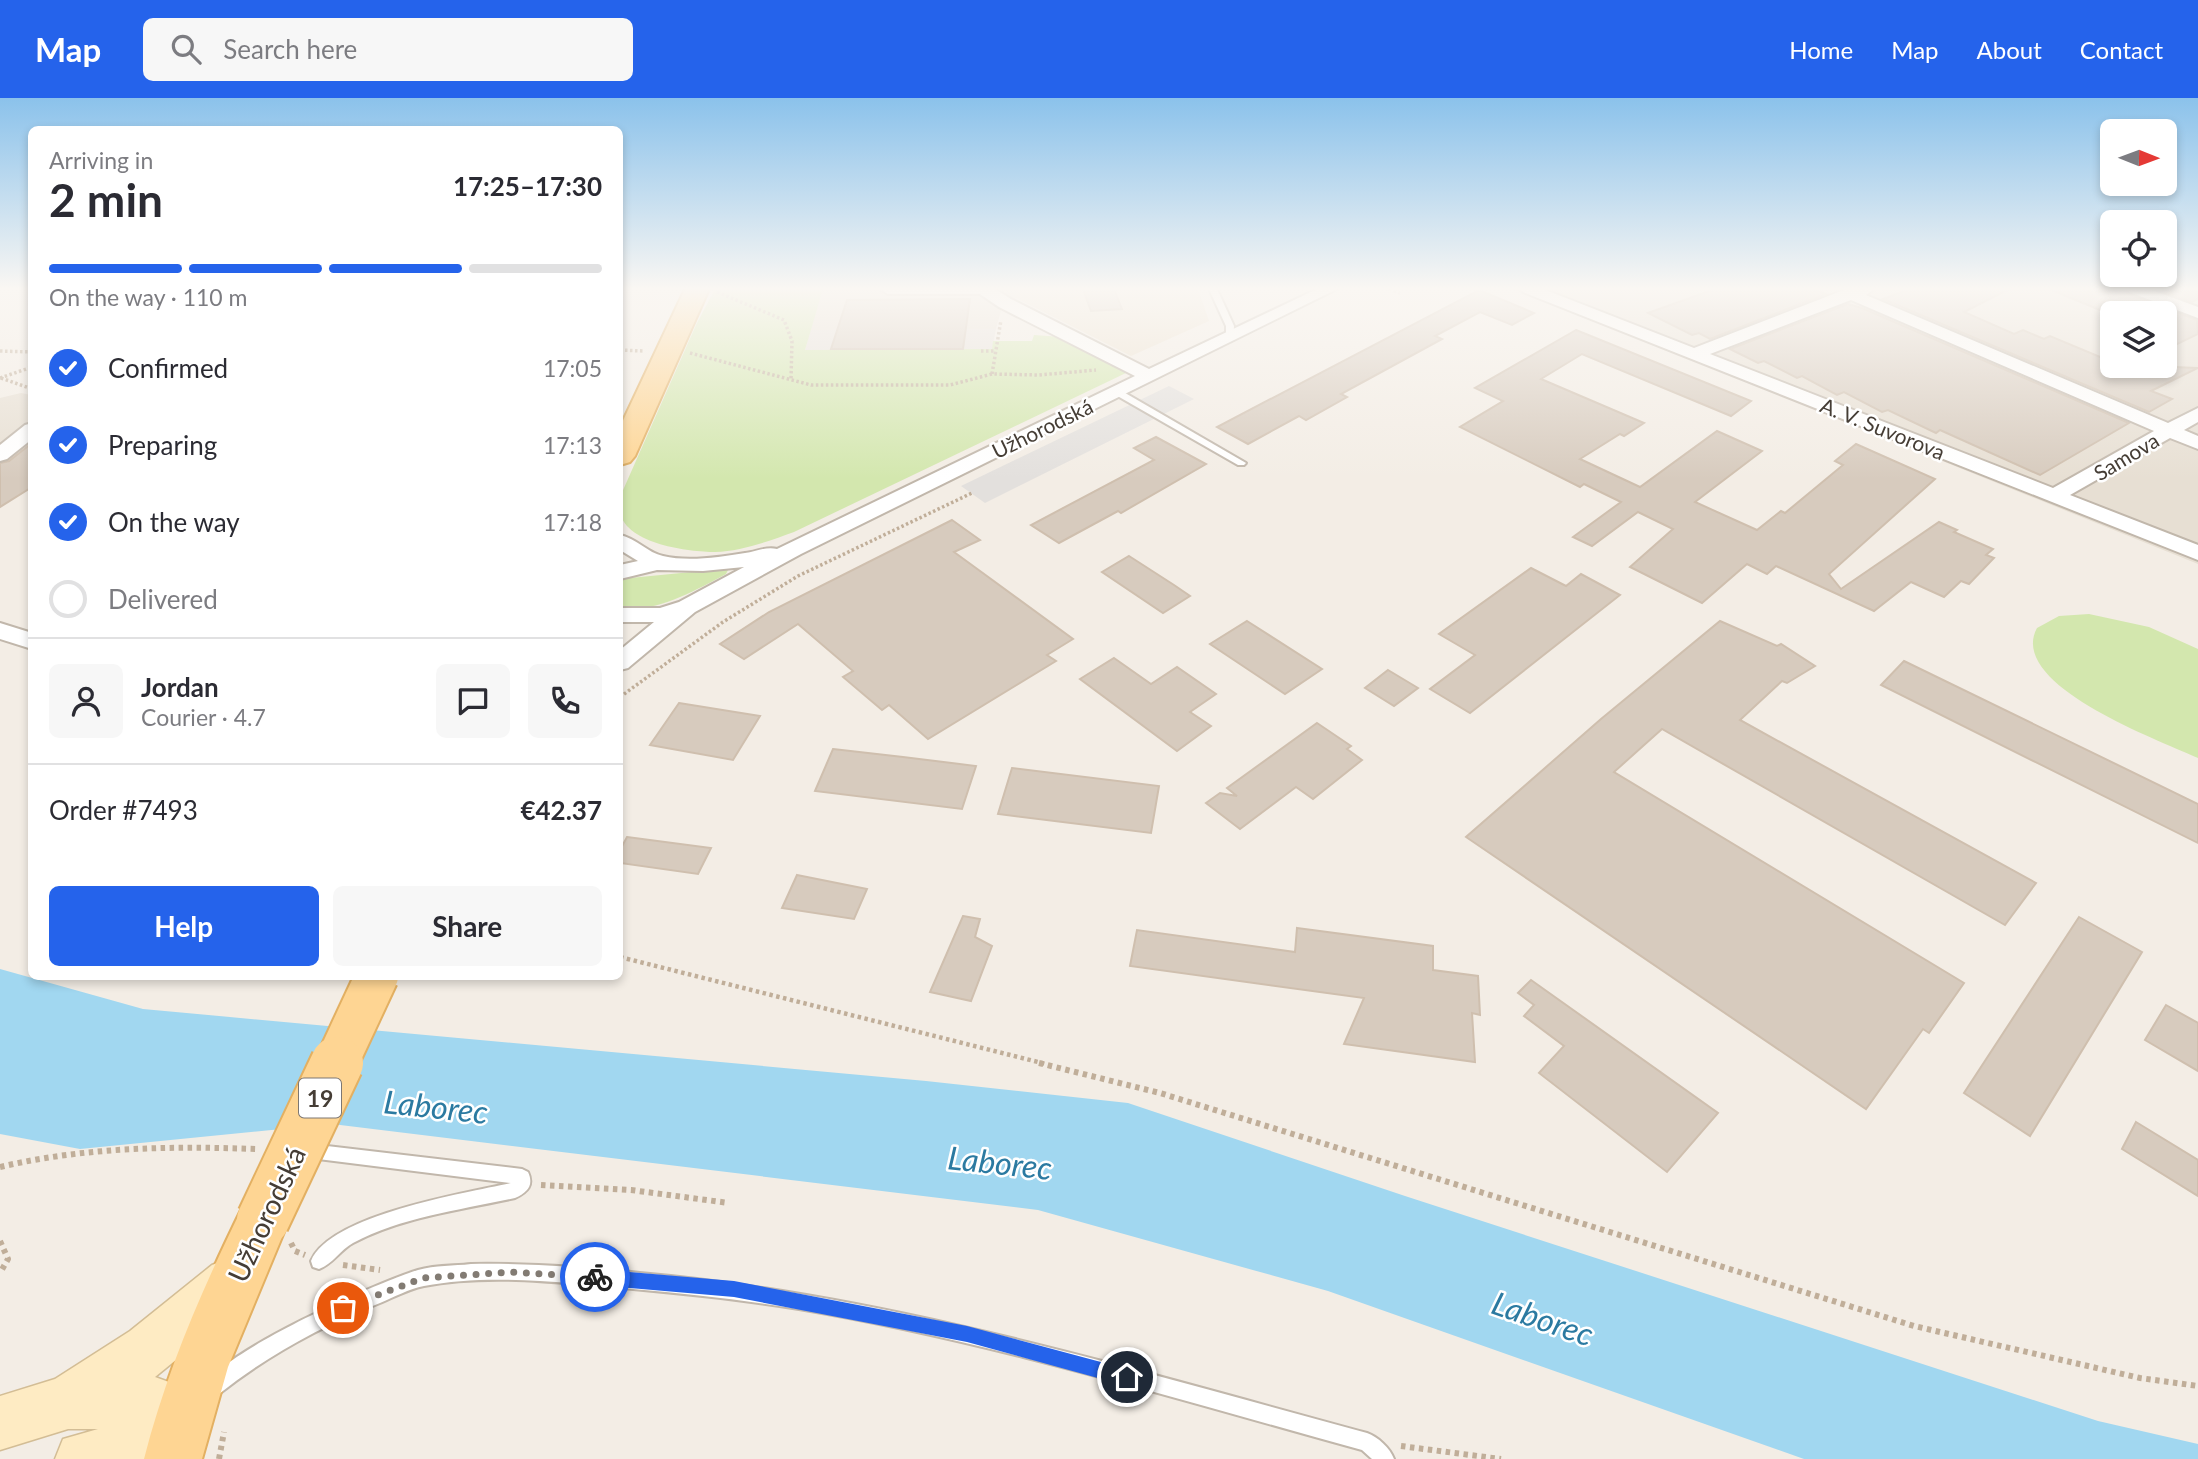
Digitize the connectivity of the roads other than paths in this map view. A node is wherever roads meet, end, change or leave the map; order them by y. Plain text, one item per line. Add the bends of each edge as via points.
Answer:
1 (668, 353) edge
2 (1102, 353) edge
3 (1199, 353) edge
4 (1691, 353) edge
5 (1699, 353) edge
6 (1994, 353) edge
7 (1695, 354) junction
8 (1149, 376) junction
9 (1117, 392) junction
10 (2198, 414) edge
11 (2168, 431) junction
12 (28, 432) edge
13 (2198, 443) edge
14 (623, 450) edge
15 (0, 455) edge
16 (1241, 463) dead end
17 (2054, 496) junction
18 (623, 543) edge
19 (793, 549) junction
20 (2198, 553) edge
21 (657, 562) junction
22 (623, 571) edge
23 (687, 607) junction
24 (623, 615) edge
25 (0, 631) edge
26 (28, 640) edge
27 (623, 660) edge
28 (375, 980) edge
29 (310, 1151) road end
30 (319, 1261) dead end
31 (236, 1278) junction
32 (68, 1402) junction
33 (0, 1423) edge
34 (178, 1436) edge
35 (83, 1459) edge
36 (1385, 1459) edge

1 - 14 main road
2 - 8 street
3 - 8 street, Užhorodská
4 - 7 street, A. V. Suvorova
5 - 7 street
6 - 11 street
7 - 17 street, A. V. Suvorova
8 - 9 street, Užhorodská
9 - 16 lane
9 - 19 street, Užhorodská
10 - 11 street, Samova
11 - 13 street
11 - 17 street, Samova
12 - 15 street
17 - 20 street, A. V. Suvorova
18 - 21 street, Užhorodská
19 - 21 street, Užhorodská via 746,560
19 - 23 street, Užhorodská
21 - 22 street, Užhorodská
23 - 24 street, Užhorodská via 661,615
23 - 27 street, Užhorodská
25 - 26 street
28 - 31 main road, Užhorodská / 19, bridge
29 - 30 lane via 522,1177 523,1184 514,1190 401,1215 345,1238
31 - 32 main road via 149,1350
31 - 34 main road, Užhorodská / 19
32 - 33 main road
32 - 34 main road via 147,1401
34 - 35 main road via 131,1451
34 - 36 lane via 237,1368 343,1308 423,1278 511,1272 734,1289 967,1334 1367,1442

